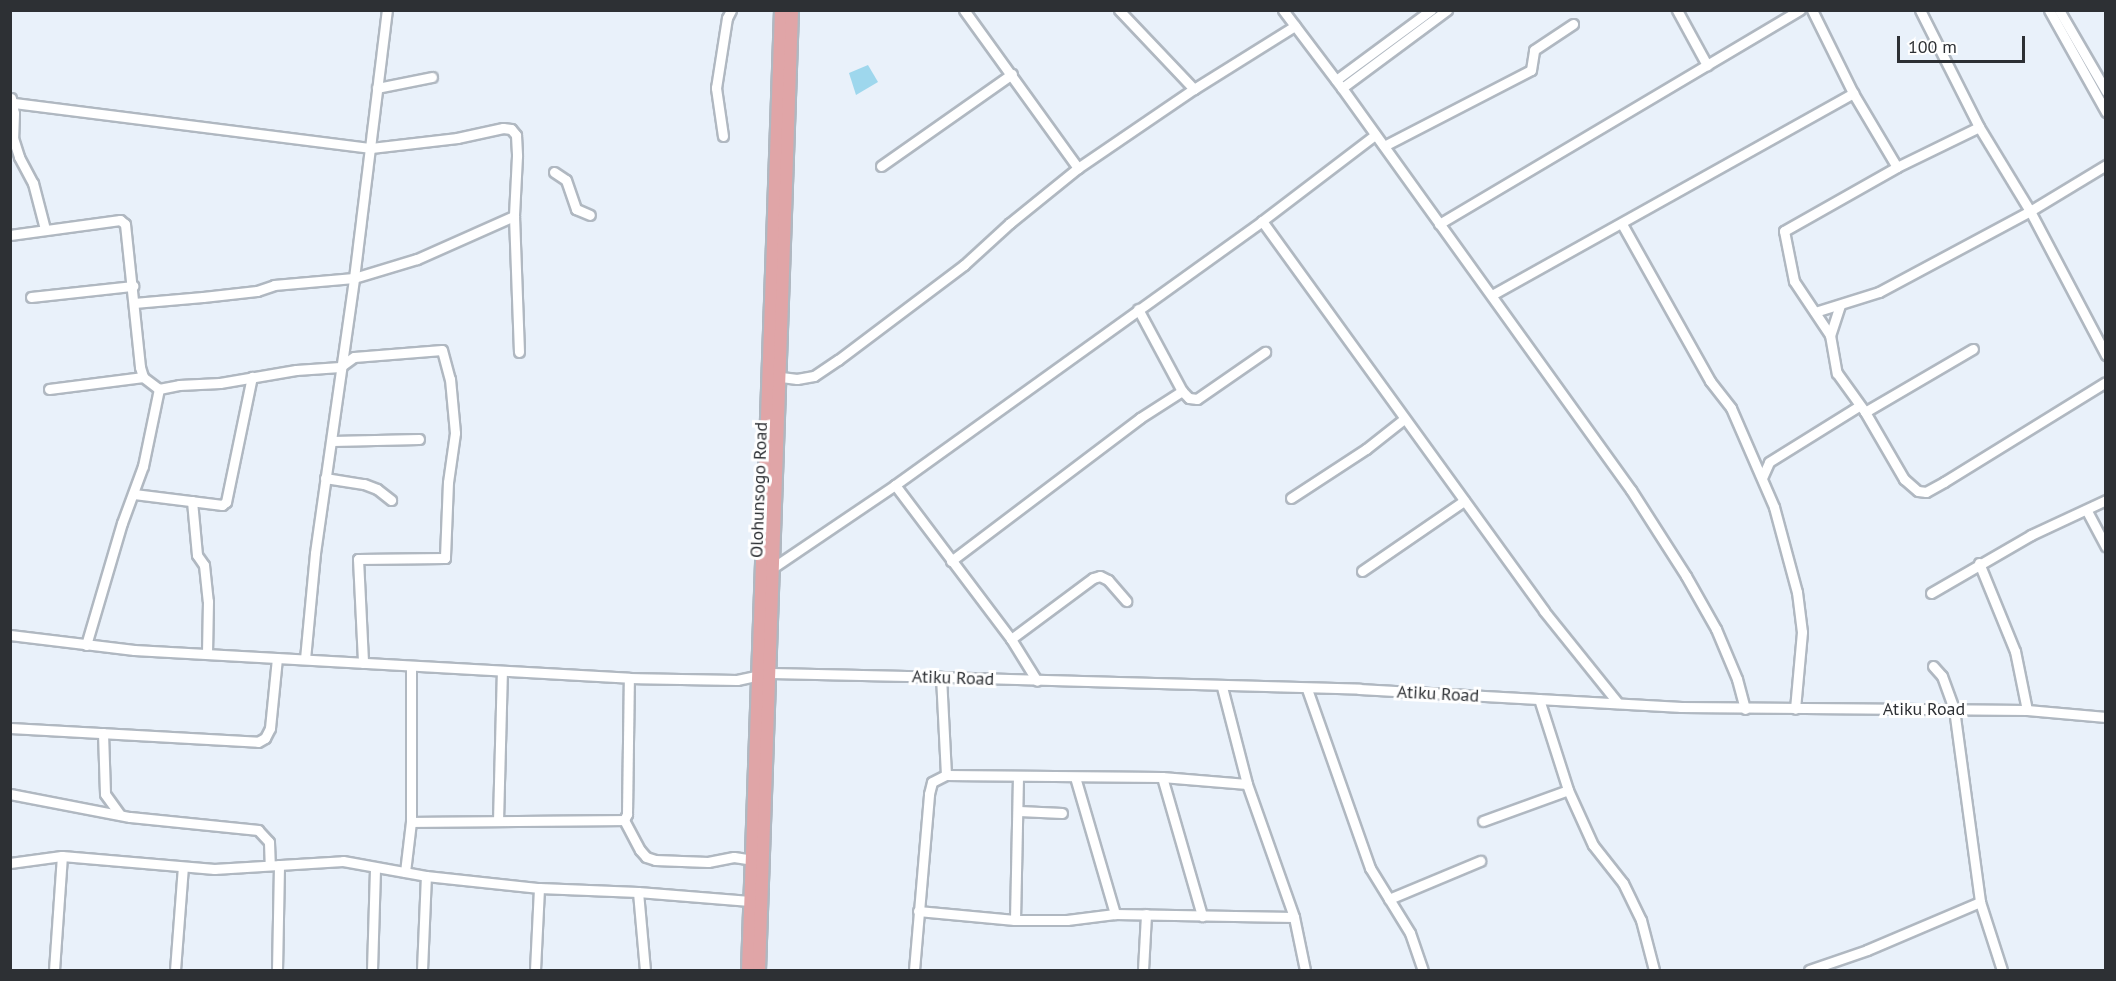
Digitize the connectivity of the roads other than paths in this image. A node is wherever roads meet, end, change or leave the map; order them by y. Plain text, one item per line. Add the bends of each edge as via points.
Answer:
1 (387, 10) edge
2 (731, 10) edge
3 (964, 10) edge
4 (1119, 10) edge
5 (1283, 10) edge
6 (1431, 10) edge
7 (1447, 10) edge
8 (1677, 10) edge
9 (1800, 10) edge
10 (1812, 10) edge
11 (1920, 10) edge
12 (2049, 10) edge
13 (2059, 10) edge
14 (786, 12) edge
15 (1573, 24) dead end
16 (1294, 26) junction
17 (1707, 65) junction
18 (1012, 74) junction
19 (432, 77) dead end
20 (1336, 80) junction
21 (377, 88) junction
22 (1342, 88) junction
23 (1194, 89) junction
24 (2106, 91) edge
25 (1853, 93) junction
26 (12, 100) edge
27 (2106, 112) edge
28 (1979, 127) junction
29 (1375, 135) junction
30 (723, 136) dead end
31 (1384, 146) junction
32 (371, 148) junction
33 (2106, 165) edge
34 (881, 166) dead end
35 (1897, 167) junction
36 (1078, 168) junction
37 (554, 172) dead end
38 (2030, 211) junction
39 (590, 215) dead end
40 (514, 216) junction
41 (1262, 221) junction
42 (1439, 224) junction
43 (1622, 224) junction
44 (45, 230) junction
45 (10, 235) edge
46 (354, 278) junction
47 (133, 286) junction
48 (1492, 296) junction
49 (31, 297) dead end
50 (134, 303) junction
51 (1840, 305) junction
52 (1138, 309) junction
53 (1815, 312) junction
54 (1830, 335) junction
55 (1973, 349) dead end
56 (519, 352) dead end
57 (1265, 352) dead end
58 (2106, 356) edge
59 (340, 367) junction
60 (143, 377) junction
61 (252, 377) junction
62 (781, 377) junction
63 (2106, 382) edge
64 (49, 389) dead end
65 (159, 389) junction
66 (1182, 391) junction
67 (1862, 409) junction
68 (1404, 419) junction
69 (419, 438) dead end
70 (332, 441) junction
71 (1751, 456) junction
72 (1769, 462) junction
73 (325, 478) junction
74 (1762, 478) junction
75 (895, 485) junction
76 (134, 494) junction
77 (1290, 498) dead end
78 (392, 500) dead end
79 (2106, 500) edge
80 (192, 501) junction
81 (1464, 501) junction
82 (2087, 511) junction
83 (2106, 546) edge
84 (951, 561) junction
85 (1979, 563) junction
86 (774, 567) junction
87 (1362, 572) dead end
88 (1931, 593) dead end
89 (1126, 601) dead end
90 (10, 635) edge
91 (1011, 639) junction
92 (86, 645) junction
93 (207, 654) junction
94 (277, 657) junction
95 (305, 659) junction
96 (363, 663) junction
97 (411, 666) junction
98 (1933, 666) dead end
99 (502, 672) junction
100 (766, 674) junction
101 (941, 677) junction
102 (630, 678) junction
103 (1037, 681) junction
104 (1222, 687) junction
105 (1307, 689) junction
106 (1539, 699) junction
107 (1618, 703) junction
108 (1745, 709) junction
109 (1795, 709) junction
110 (1954, 709) junction
111 (2027, 710) junction
112 (2106, 717) edge
113 (10, 728) edge
114 (103, 733) junction
115 (946, 775) junction
116 (1018, 777) junction
117 (1075, 777) junction
118 (1162, 777) junction
119 (1247, 784) junction
120 (1568, 790) junction
121 (10, 794) edge
122 (105, 794) junction
123 (90, 809) junction
124 (1019, 812) junction
125 (1062, 813) dead end
126 (120, 815) junction
127 (624, 820) junction
128 (498, 821) junction
129 (1483, 821) dead end
130 (411, 822) junction
131 (62, 856) junction
132 (752, 860) junction
133 (1480, 861) dead end
134 (10, 863) edge
135 (274, 865) junction
136 (183, 867) junction
137 (375, 868) junction
138 (405, 872) junction
139 (426, 876) junction
140 (539, 888) junction
141 (638, 892) junction
142 (1389, 899) junction
143 (750, 902) junction
144 (1980, 902) junction
145 (918, 911) junction
146 (1115, 914) junction
147 (1146, 915) junction
148 (1202, 916) junction
149 (1294, 916) junction
150 (1015, 920) junction
151 (54, 970) edge
152 (175, 970) edge
153 (277, 970) edge
154 (372, 970) edge
155 (422, 970) edge
156 (535, 970) edge
157 (645, 970) edge
158 (748, 970) edge
159 (759, 970) edge
160 (914, 970) edge
161 (1143, 970) edge
162 (1305, 970) edge
163 (1423, 970) edge
164 (1654, 970) edge
165 (1809, 970) edge
166 (2002, 970) edge

1 - 21 street
2 - 30 street via 716,88
3 - 18 street
4 - 23 street
5 - 16 street
6 - 20 street
7 - 22 street
8 - 17 street
9 - 17 street
10 - 25 street
11 - 28 street
12 - 27 street
13 - 24 street
14 - 62 main road, Olohunsogo Road
14 - 100 main road, Olohunsogo Road via 775,135
15 - 31 street via 1534,50 1531,70
16 - 20 street
16 - 23 street
17 - 42 street
18 - 34 street
18 - 36 street
19 - 21 street
20 - 22 street
21 - 32 street
22 - 29 street
23 - 36 street
25 - 35 street
25 - 43 street
26 - 32 street
26 - 44 street via 13,138 33,183
28 - 35 street
28 - 38 street
29 - 31 street
29 - 41 street
31 - 42 street
32 - 40 street via 511,129 516,135 517,156
32 - 46 street
33 - 38 street
35 - 53 street via 1784,231 1794,281
36 - 62 street via 964,265 838,360 814,376 797,380
37 - 39 street via 566,180 576,208
38 - 51 street via 1879,292
38 - 58 street
40 - 46 street via 417,259
40 - 56 street
41 - 52 street
41 - 68 street
42 - 48 street
43 - 48 street
43 - 71 street via 1710,381 1731,408
44 - 45 street
44 - 47 street via 120,220 129,240
46 - 50 street
46 - 59 street
47 - 49 street
47 - 50 street
48 - 108 street via 1631,490 1686,576 1716,628
50 - 60 street via 134,330
51 - 53 street
51 - 54 street
52 - 66 street
52 - 75 street
53 - 54 street
54 - 67 street via 1837,373
55 - 67 street
57 - 66 street via 1197,399
59 - 61 street
59 - 70 street
59 - 96 street via 354,357 442,350 455,421 445,558 358,559
60 - 64 street
60 - 65 street
61 - 65 street
61 - 80 street via 228,500 222,505
62 - 86 main road, Olohunsogo Road
63 - 67 street via 1926,492 1904,480
65 - 76 street
66 - 84 street via 1140,418
67 - 72 street
68 - 77 street via 1366,449
68 - 81 street
69 - 70 street
70 - 73 street
71 - 72 street
71 - 74 street
72 - 74 street
73 - 78 street via 364,484
73 - 95 street
74 - 109 street via 1797,592 1802,632
75 - 84 street
75 - 86 street
76 - 80 street
76 - 92 street
79 - 82 street
80 - 93 street via 197,555 204,565 208,601
81 - 87 street
81 - 107 street via 1544,611
82 - 83 street
82 - 85 street
84 - 91 street
85 - 88 street
85 - 111 street via 2015,651
86 - 100 main road, Olohunsogo Road
89 - 91 street via 1108,580 1093,578
90 - 92 street, Atiku Road
91 - 103 street
92 - 93 street, Atiku Road
93 - 94 street, Atiku Road
94 - 95 street, Atiku Road
94 - 114 street via 270,728 258,742
95 - 96 street, Atiku Road
96 - 97 street, Atiku Road
97 - 99 street, Atiku Road
97 - 130 street
98 - 110 street via 1942,676
99 - 102 street, Atiku Road
99 - 128 street
100 - 101 street, Atiku Road
100 - 102 street, Atiku Road via 737,680
100 - 132 main road, Olohunsogo Road
100 - 159 main road, Olohunsogo Road
101 - 103 street, Atiku Road
101 - 115 street
102 - 127 street
103 - 104 street, Atiku Road
104 - 105 street, Atiku Road
104 - 119 street
105 - 106 street, Atiku Road
105 - 142 street via 1370,868
106 - 107 street, Atiku Road
106 - 120 street
107 - 108 street, Atiku Road
108 - 109 street, Atiku Road
109 - 110 street, Atiku Road
110 - 111 street, Atiku Road
110 - 144 street
111 - 112 street, Atiku Road
113 - 114 street
114 - 122 street
115 - 116 street
115 - 145 street via 932,782
116 - 117 street
116 - 124 street
117 - 118 street
117 - 146 street
118 - 119 street
118 - 148 street
119 - 149 street
120 - 129 street
120 - 164 street via 1593,845 1623,883 1641,920
121 - 123 street
122 - 123 street
122 - 126 street
123 - 126 street
124 - 125 street
124 - 150 street
126 - 135 street via 258,830 269,842
127 - 128 street
127 - 132 street via 640,850 655,860
128 - 130 street
130 - 138 street
131 - 134 street
131 - 136 street
131 - 151 street
132 - 143 main road, Olohunsogo Road
133 - 142 street
135 - 136 street
135 - 137 street via 332,861
135 - 153 street
136 - 152 street
137 - 138 street
137 - 154 street
138 - 139 street
139 - 140 street
139 - 155 street
140 - 141 street
140 - 156 street
141 - 143 street
141 - 157 street
142 - 163 street via 1410,933
143 - 158 main road, Olohunsogo Road
144 - 165 street
144 - 166 street
145 - 150 street
145 - 160 street
146 - 147 street
146 - 150 street via 1067,920
147 - 148 street
147 - 161 street
148 - 149 street
149 - 162 street

